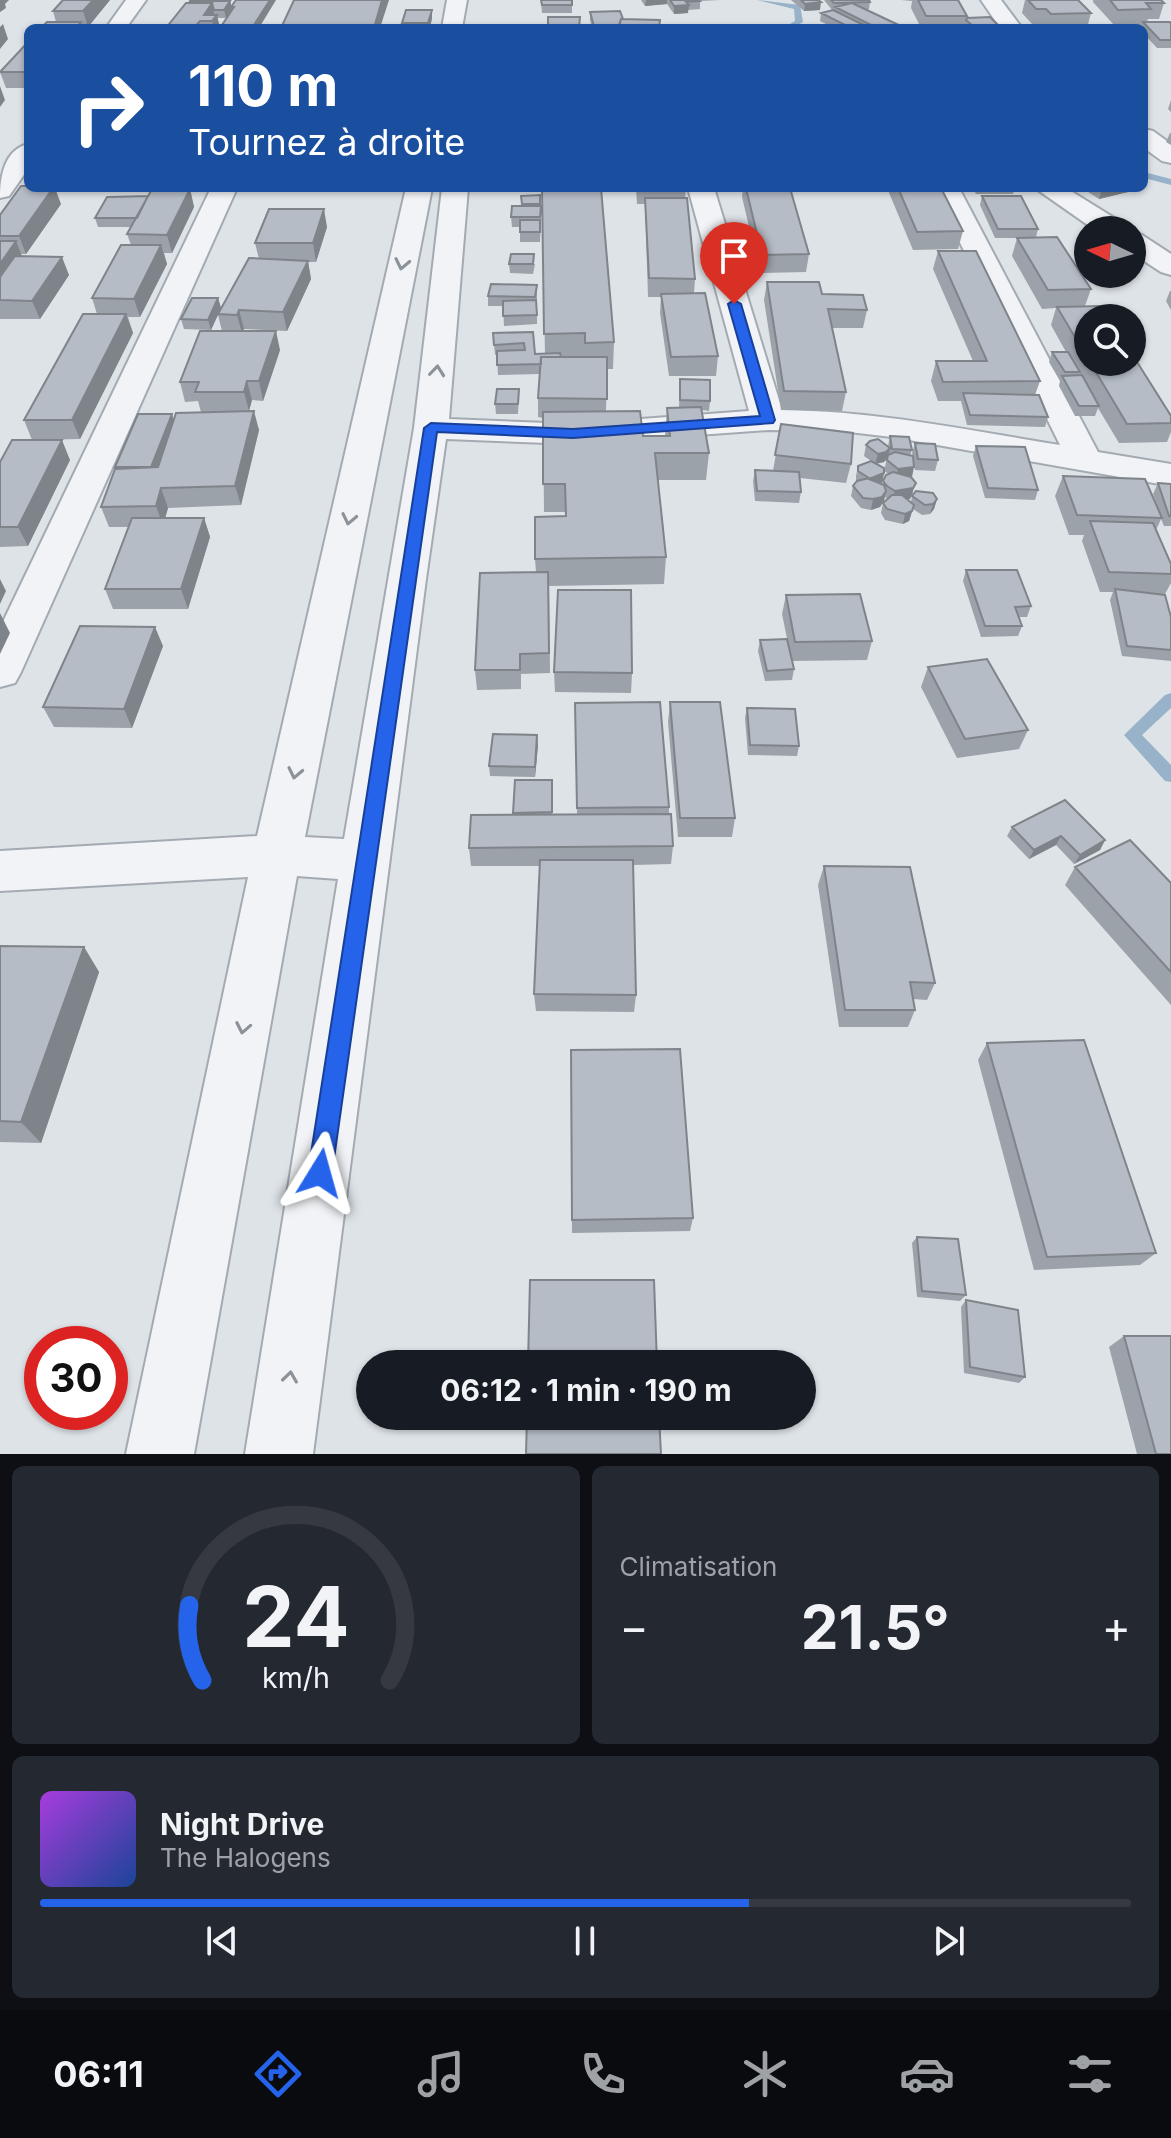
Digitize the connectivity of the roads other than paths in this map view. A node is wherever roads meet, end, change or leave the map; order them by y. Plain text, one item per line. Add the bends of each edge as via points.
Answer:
1 (136, 0) edge
2 (457, 0) edge
3 (991, 0) edge
4 (119, 24) edge
5 (453, 24) edge
6 (1009, 24) edge
7 (1148, 139) edge
8 (1171, 156) edge
9 (24, 158) edge
10 (13, 179) edge
11 (222, 192) edge
12 (418, 192) edge
13 (455, 192) edge
14 (702, 192) edge
15 (948, 192) edge
16 (1054, 192) edge
17 (1092, 216) edge
18 (1146, 250) edge
19 (1171, 266) edge
20 (768, 420) junction
21 (431, 428) junction
22 (1085, 461) junction
23 (1171, 475) edge
24 (0, 672) edge
25 (277, 855) junction
26 (365, 860) junction
27 (0, 871) edge
28 (160, 1454) edge
29 (279, 1454) edge

1 - 4 street
2 - 5 street
3 - 6 street
7 - 8 street
9 - 10 street
11 - 24 street
12 -> 25 street
21 -> 13 street
14 - 20 street
15 - 22 street
16 - 17 street
18 - 19 street
20 - 21 street via 573,434
20 - 22 street via 892,427
21 - 26 street
22 - 23 street
25 - 26 street
25 - 27 street
25 -> 28 street
29 -> 26 street

